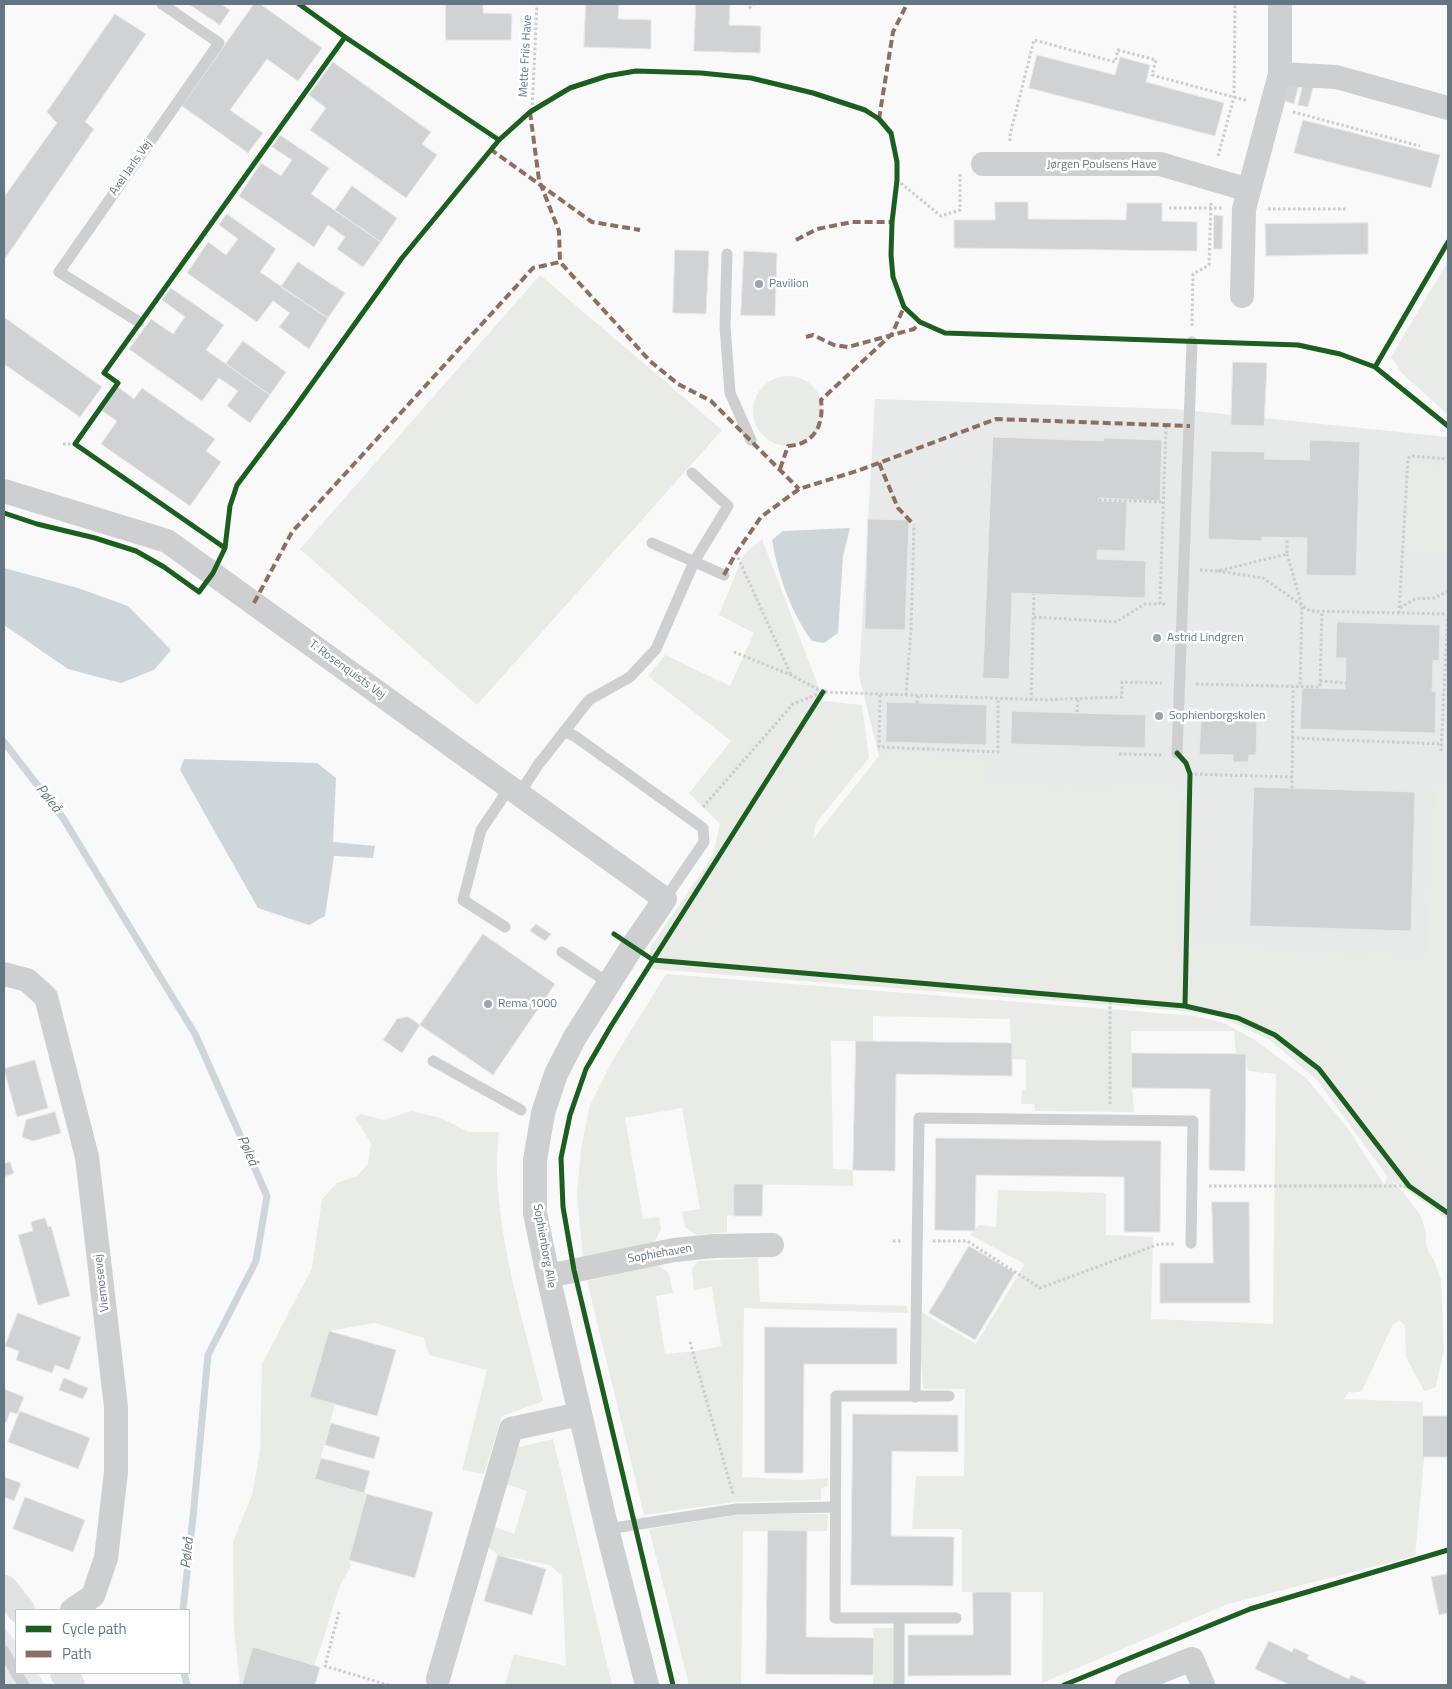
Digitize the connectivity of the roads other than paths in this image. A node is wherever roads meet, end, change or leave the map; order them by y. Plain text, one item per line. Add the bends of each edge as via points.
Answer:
1 (162, 4) edge
2 (1280, 4) edge
3 (1280, 74) junction
4 (1448, 108) edge
5 (983, 164) road end
6 (1255, 199) junction
7 (728, 254) dead end
8 (1242, 296) dead end
9 (140, 322) dead end
10 (1192, 342) road end
11 (751, 440) dead end
12 (692, 473) dead end
13 (4, 491) edge
14 (652, 543) dead end
15 (694, 562) junction
16 (724, 575) dead end
17 (564, 731) junction
18 (1177, 753) road end
19 (514, 791) junction
20 (665, 899) junction
21 (505, 927) dead end
22 (562, 952) dead end
23 (4, 974) edge
24 (610, 984) junction
25 (433, 1061) dead end
26 (521, 1110) dead end
27 (1191, 1244) road end
28 (772, 1245) dead end
29 (548, 1276) junction
30 (949, 1396) dead end
31 (915, 1397) junction
32 (580, 1414) junction
33 (835, 1507) junction
34 (607, 1529) junction
35 (4, 1589) edge
36 (20, 1609) edge
37 (74, 1609) edge
38 (899, 1618) junction
39 (956, 1618) dead end
40 (4, 1651) edge
41 (15, 1671) edge
42 (17, 1674) edge
43 (65, 1674) edge
44 (438, 1679) dead end
45 (24, 1685) edge
46 (71, 1685) edge
47 (646, 1685) edge
48 (899, 1685) edge
49 (1127, 1685) edge
50 (1203, 1685) edge

1 - 9 lane, Axel Jarls Vej via 219,43 59,272
2 - 3 street
3 - 4 street via 1336,77
3 - 6 street
5 - 6 street, Jørgen Poulsens Have via 1160,164
6 - 8 street via 1244,209
7 - 11 lane via 725,326 730,393
10 - 18 lane
12 - 15 lane via 728,506
13 - 19 street, T. Rosenquists Vej via 167,541
14 - 15 lane
15 - 16 lane
15 - 17 lane via 656,649 630,677 590,700
17 - 19 lane
17 - 20 lane via 703,828 704,842
19 - 20 street, T. Rosenquists Vej
19 - 21 lane via 481,830 462,900
20 - 24 street, Sophienborg Alle
22 - 24 lane
23 - 37 street, Viemosevej via 27,980 46,996 87,1157 116,1407 116,1472 106,1558 93,1596
24 - 29 street, Sophienborg Alle via 575,1037 556,1074 543,1113 535,1160 535,1212
25 - 26 lane
27 - 31 lane via 1193,1121 919,1118
28 - 29 street, Sophiehaven via 674,1250
29 - 32 street, Sophienborg Alle
30 - 31 lane
31 - 33 lane via 836,1396
32 - 34 street, Sophienborg Alle
32 - 44 street via 511,1429
33 - 34 lane via 738,1509
33 - 38 lane via 835,1618
34 - 47 street, Sophienborg Alle
35 - 36 street
38 - 39 lane
38 - 48 lane
40 - 41 lane
42 - 45 lane
43 - 46 street
49 - 50 street via 1192,1659

